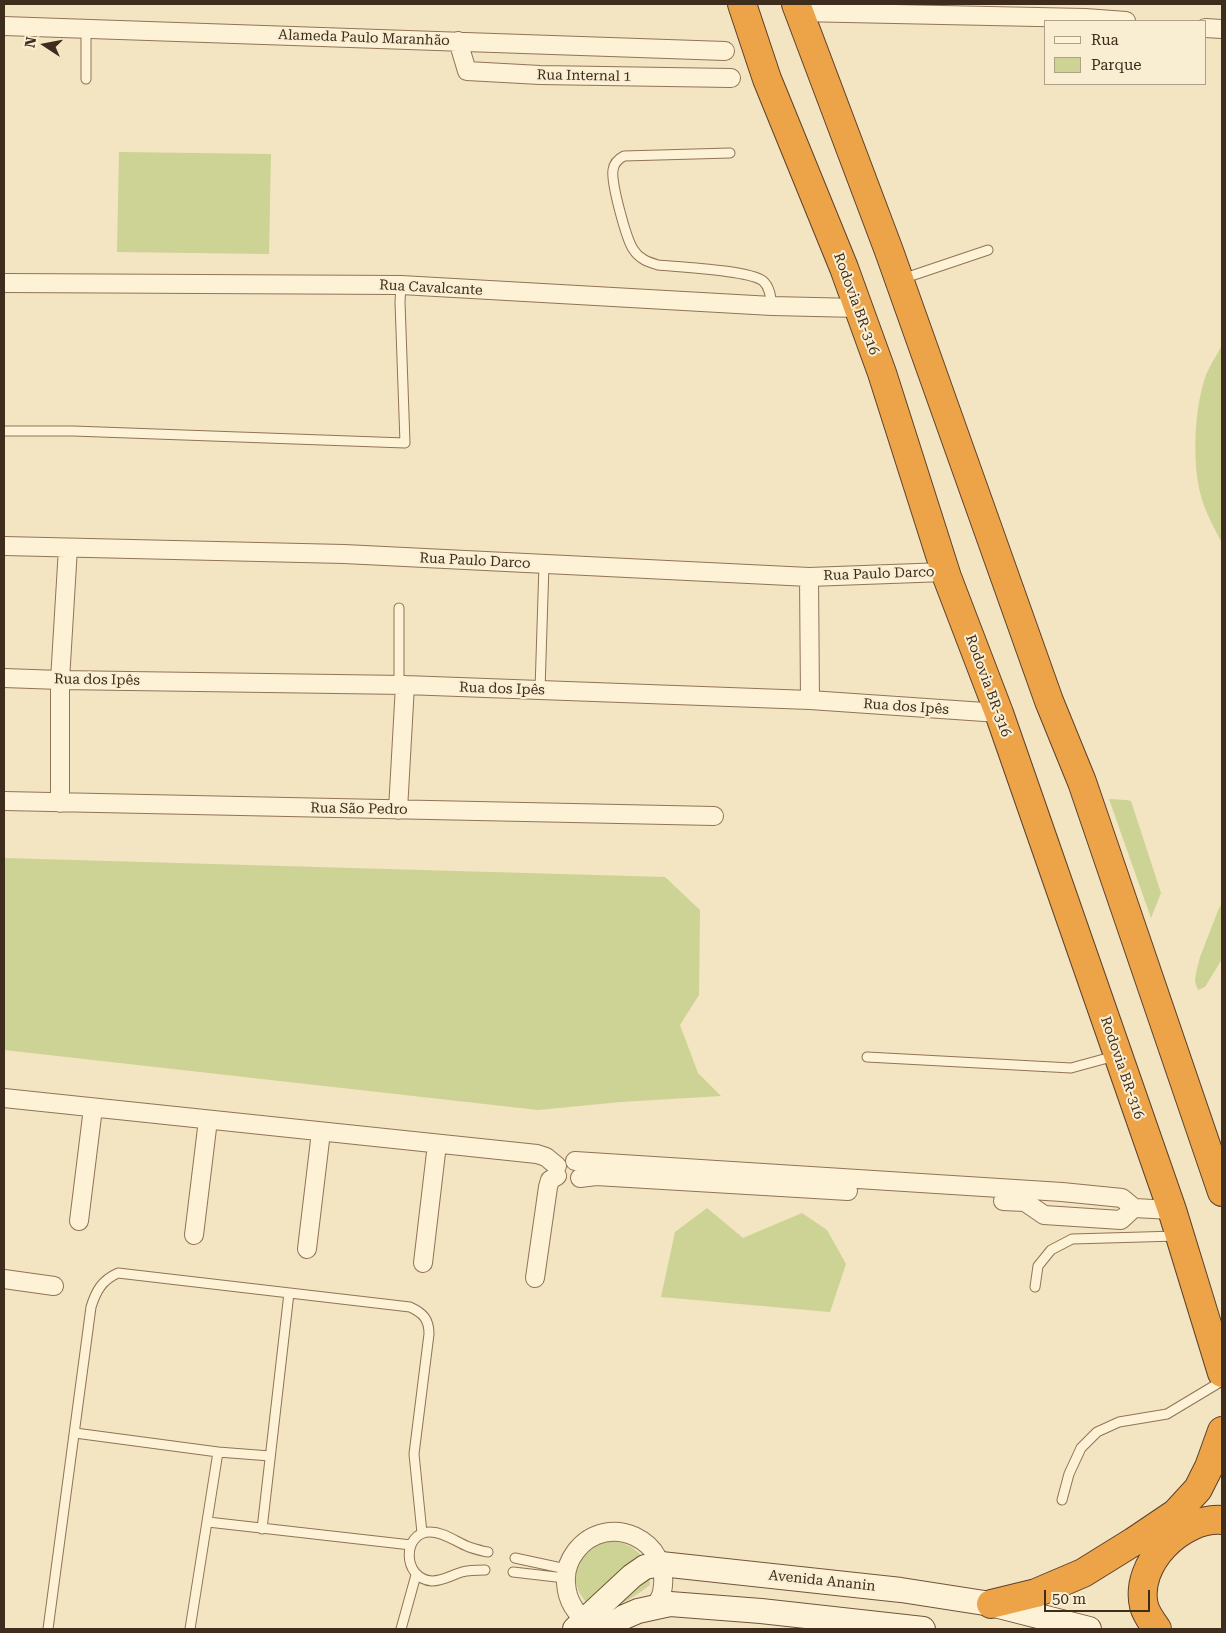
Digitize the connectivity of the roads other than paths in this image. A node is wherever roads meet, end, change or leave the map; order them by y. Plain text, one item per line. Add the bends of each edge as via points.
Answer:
1 (742, 4) edge
2 (798, 8) edge
3 (1112, 20) edge
4 (4, 26) edge
5 (86, 28) junction
6 (1206, 28) edge
7 (1222, 29) edge
8 (458, 42) junction
9 (725, 52) dead end
10 (732, 78) dead end
11 (86, 79) dead end
12 (730, 153) dead end
13 (988, 250) dead end
14 (899, 280) junction
15 (4, 283) edge
16 (401, 285) junction
17 (772, 306) junction
18 (858, 308) junction
19 (4, 431) edge
20 (4, 546) edge
21 (68, 548) junction
22 (544, 564) junction
23 (946, 572) junction
24 (808, 576) junction
25 (399, 608) dead end
26 (4, 678) edge
27 (60, 680) junction
28 (402, 685) junction
29 (540, 690) junction
30 (810, 700) junction
31 (999, 714) junction
32 (4, 801) edge
33 (60, 803) junction
34 (398, 810) junction
35 (714, 816) dead end
36 (1118, 1056) junction
37 (867, 1057) dead end
38 (4, 1098) edge
39 (93, 1108) junction
40 (208, 1120) junction
41 (321, 1132) junction
42 (437, 1144) junction
43 (1217, 1159) edge
44 (575, 1160) junction
45 (557, 1171) junction
46 (580, 1178) junction
47 (1222, 1192) edge
48 (1025, 1196) junction
49 (1094, 1196) junction
50 (1134, 1208) junction
51 (1172, 1210) junction
52 (1092, 1219) junction
53 (79, 1221) dead end
54 (194, 1235) dead end
55 (1180, 1236) junction
56 (307, 1249) dead end
57 (423, 1263) dead end
58 (535, 1278) dead end
59 (4, 1281) edge
60 (54, 1286) dead end
61 (1035, 1287) dead end
62 (289, 1293) junction
63 (1222, 1373) edge
64 (1222, 1381) edge
65 (1222, 1431) edge
66 (75, 1433) junction
67 (218, 1452) junction
68 (270, 1456) junction
69 (1062, 1500) dead end
70 (1222, 1520) edge
71 (208, 1522) junction
72 (262, 1528) junction
73 (422, 1533) junction
74 (411, 1545) junction
75 (488, 1552) dead end
76 (516, 1558) dead end
77 (661, 1564) junction
78 (485, 1570) dead end
79 (513, 1572) dead end
80 (566, 1573) junction
81 (416, 1575) junction
82 (991, 1604) junction
83 (656, 1606) junction
84 (587, 1626) edge
85 (862, 1626) edge
86 (48, 1629) edge
87 (190, 1629) edge
88 (401, 1629) edge
89 (607, 1629) edge
90 (923, 1629) edge
91 (1089, 1629) edge
92 (1157, 1629) edge

1 - 18 highway, Rodovia BR-316 via 767,79
2 - 3 street
2 - 14 highway
4 - 5 street, Alameda Paulo Maranhão
5 - 8 street, Alameda Paulo Maranhão
5 - 11 lane
6 - 7 street
8 - 9 street, Alameda Paulo Maranhão
8 - 10 street, Rua Internal 1 via 467,71
12 - 17 lane via 624,156 616,160 614,186 624,226 633,249 644,261 746,274 763,281 771,294
13 - 14 lane
14 - 43 highway
15 - 16 street, Rua Cavalcante
16 - 17 street, Rua Cavalcante
16 - 19 lane via 405,443
17 - 18 street, Rua Cavalcante
18 - 23 highway, Rodovia BR-316
20 - 21 street, Rua Paulo Darco
21 - 22 street, Rua Paulo Darco via 344,554
21 - 27 street
22 - 24 street, Rua Paulo Darco
22 - 29 lane
23 - 24 street, Rua Paulo Darco
23 - 31 highway, Rodovia BR-316
24 - 30 street
25 - 28 lane
26 - 27 street, Rua dos Ipês
27 - 28 street, Rua dos Ipês
27 - 33 street
28 - 29 street, Rua dos Ipês
28 - 34 street
29 - 30 street, Rua dos Ipês
30 - 31 street, Rua dos Ipês
31 - 36 highway, Rodovia BR-316
32 - 33 street, Rua São Pedro
33 - 34 street, Rua São Pedro
34 - 35 street, Rua São Pedro
36 - 37 lane via 1071,1068
36 - 51 highway, Rodovia BR-316
38 - 39 street
39 - 40 street
39 - 53 street
40 - 41 street
40 - 54 street
41 - 42 street
41 - 56 street
42 - 45 street via 537,1154 546,1157
42 - 57 street
43 - 47 highway
44 - 45 street via 565,1160
44 - 46 street via 581,1168
44 - 48 street
45 - 46 street via 559,1180 568,1185
45 - 58 street via 548,1187
46 - 48 street via 596,1176
48 - 49 street
48 - 52 street via 1044,1215
49 - 50 street via 1122,1198
49 - 52 street
50 - 51 street
50 - 52 street via 1121,1220
51 - 55 highway, Rodovia BR-316
55 - 61 lane via 1072,1239 1051,1250 1038,1266
55 - 63 highway, Rodovia BR-316
59 - 60 street
62 - 66 lane via 124,1273 105,1280 91,1307
62 - 68 lane
62 - 73 lane via 410,1307 427,1319 429,1334 414,1454
64 - 69 lane via 1167,1414 1119,1422 1097,1432 1081,1448
65 - 82 highway via 1198,1489 1176,1513 1083,1573 1036,1593
66 - 67 lane
66 - 86 lane
67 - 68 lane
67 - 71 lane
68 - 72 lane
70 - 92 highway via 1203,1522 1174,1537 1152,1561 1145,1574 1144,1606
71 - 72 lane
71 - 87 lane
72 - 74 lane
73 - 74 lane
73 - 75 lane via 439,1532
74 - 81 lane via 408,1558
76 - 80 lane
77 - 80 street via 654,1551 632,1534 605,1532 580,1545
77 - 82 main road, Avenida Ananin via 901,1590
77 - 83 street via 664,1578
77 - 84 main road, Avenida Ananin via 645,1567 632,1576
78 - 81 lane via 461,1572 432,1581
79 - 80 lane
80 - 84 street via 566,1594
81 - 88 lane
82 - 91 main road, Avenida Ananin
83 - 85 main road via 682,1604
83 - 89 main road via 624,1617
85 - 90 main road

